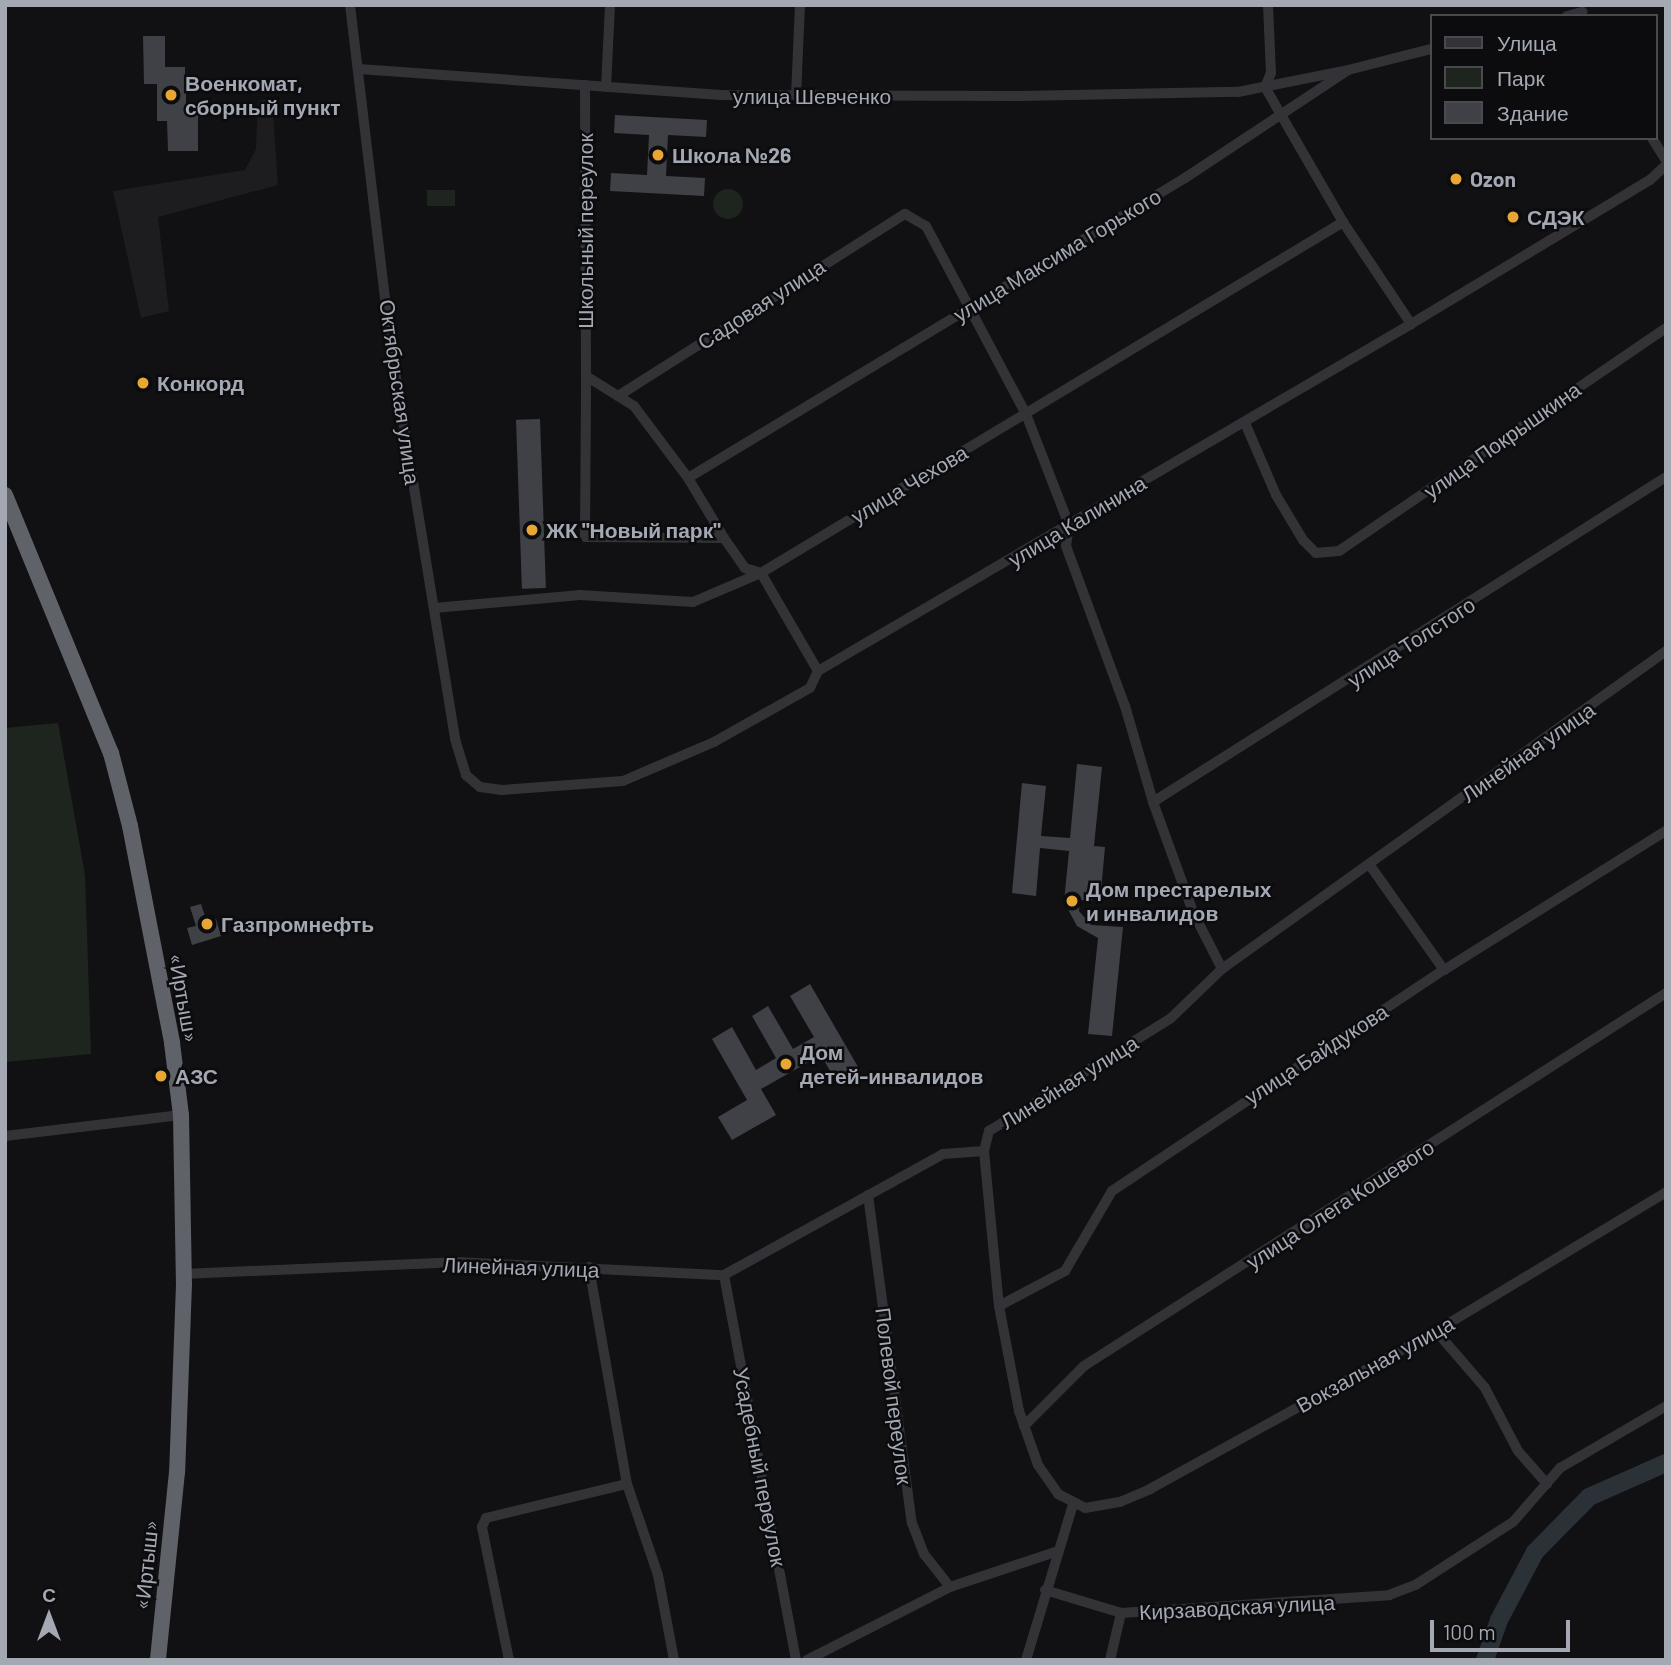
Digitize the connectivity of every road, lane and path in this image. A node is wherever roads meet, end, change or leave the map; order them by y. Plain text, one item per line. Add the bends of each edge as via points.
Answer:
1 (350, 5) edge
2 (610, 5) edge
3 (800, 5) edge
4 (1268, 5) edge
5 (1430, 49) edge
6 (359, 69) junction
7 (1348, 70) junction
8 (584, 85) junction
9 (606, 87) junction
10 (1265, 87) junction
11 (796, 96) junction
12 (1280, 118) junction
13 (1653, 140) edge
14 (1666, 162) edge
15 (1343, 222) junction
16 (971, 307) junction
17 (1411, 324) junction
18 (1666, 328) edge
19 (586, 376) junction
20 (618, 396) junction
21 (1026, 414) junction
22 (1245, 423) junction
23 (1666, 477) edge
24 (688, 478) junction
25 (5, 495) edge
26 (1069, 525) junction
27 (724, 538) junction
28 (761, 573) junction
29 (434, 608) junction
30 (1666, 651) edge
31 (818, 671) junction
32 (466, 775) joint
33 (1153, 802) junction
34 (1666, 831) edge
35 (1369, 864) junction
36 (1222, 969) junction
37 (1444, 970) junction
38 (1666, 993) edge
39 (181, 1115) junction
40 (5, 1136) edge
41 (984, 1151) junction
42 (1666, 1192) edge
43 (868, 1195) junction
44 (589, 1267) junction
45 (183, 1274) junction
46 (724, 1275) junction
47 (999, 1306) junction
48 (1436, 1331) junction
49 (1666, 1406) edge
50 (1024, 1426) junction
51 (627, 1484) junction
52 (1547, 1484) junction
53 (1073, 1504) junction
54 (1055, 1552) junction
55 (950, 1587) junction
56 (1045, 1590) junction
57 (1121, 1613) junction
58 (158, 1660) edge
59 (509, 1660) edge
60 (674, 1660) edge
61 (796, 1660) edge
62 (807, 1660) edge
63 (1026, 1660) edge
64 (1110, 1660) edge

1 - 6 street, Октябрьская улица
2 - 9 street
3 - 11 street
4 - 10 street via 1271,73
5 - 7 street, улица Максима Горького
6 - 8 street, улица Шевченко
6 - 29 street, Октябрьская улица via 390,341
7 - 10 street, улица Шевченко
7 - 12 street, улица Максима Горького
8 - 9 street, улица Шевченко
8 - 19 street, Школьный переулок
9 - 11 street, улица Шевченко
10 - 11 street, улица Шевченко via 1034,96
10 - 12 street
12 - 15 street
12 - 16 street, улица Максима Горького
13 - 14 street
14 - 17 street, улица Калинина via 1650,180
15 - 17 street
15 - 21 street, улица Чехова
16 - 20 street, Садовая улица via 926,226 905,214
16 - 21 street
16 - 24 street, улица Максима Горького
17 - 22 street, улица Калинина
18 - 22 street, улица Покрышкина via 1339,551 1316,553 1303,540 1276,495
19 - 20 street
19 - 27 street, Школьный переулок via 585,537
20 - 24 street via 634,406
21 - 26 street
21 - 28 street, улица Чехова
22 - 26 street, улица Калинина
23 - 33 street, улица Толстого
24 - 27 street
25 - 39 highway, «Иртыш» via 110,753 131,825
26 - 31 street, улица Калинина
26 - 33 street via 1066,546 1125,706
27 - 28 street via 745,568
28 - 29 street, улица Чехова via 693,602 580,596
28 - 31 street
29 - 32 street, Октябрьская улица via 455,739
30 - 35 street, Линейная улица
31 - 32 street, улица Калинина via 810,688 623,781 502,790 480,787
33 - 36 street via 1193,912
34 - 37 street, улица Байдукова
35 - 36 street, Линейная улица
35 - 37 street
36 - 41 street, Линейная улица via 1171,1018 989,1131
37 - 47 street, улица Байдукова via 1112,1191 1065,1271
38 - 50 street, улица Олега Кошевого via 1084,1366
39 - 40 street
39 - 45 highway, «Иртыш»
41 - 43 street, Линейная улица via 943,1154
41 - 47 street
42 - 48 street, Вокзальная улица
43 - 46 street, Линейная улица
43 - 55 street, Полевой переулок via 912,1522 924,1554
44 - 45 street, Линейная улица via 455,1262
44 - 46 street, Линейная улица
44 - 51 street
45 - 58 highway, «Иртыш» via 177,1472
46 - 61 street, Усадебный переулок
47 - 50 street
48 - 52 street via 1485,1388 1518,1451
48 - 53 street, Вокзальная улица via 1150,1489 1120,1502
49 - 52 street, Кирзаводская улица via 1582,1452
50 - 53 street via 1038,1465
51 - 59 street via 486,1518 482,1527
51 - 60 street via 658,1575
52 - 57 street, Кирзаводская улица via 1513,1522 1417,1584 1389,1595
53 - 54 street
54 - 55 street
54 - 56 street
55 - 62 street
56 - 57 street, Кирзаводская улица
56 - 63 street
57 - 64 street

